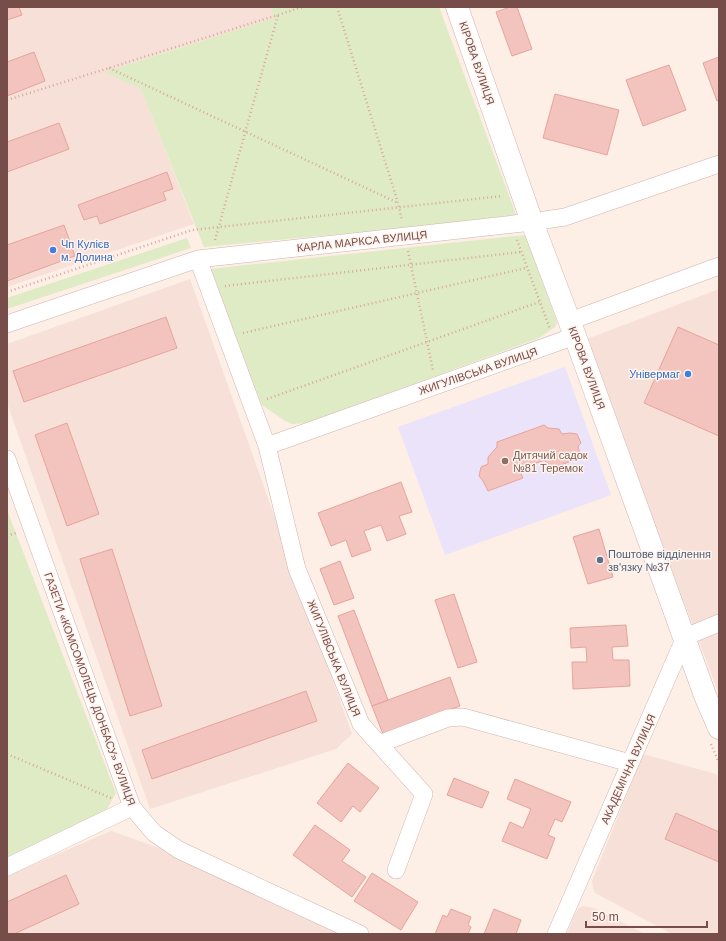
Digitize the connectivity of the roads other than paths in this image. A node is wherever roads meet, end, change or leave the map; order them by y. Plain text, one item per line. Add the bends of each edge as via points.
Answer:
1 (457, 7) edge
2 (719, 164) edge
3 (532, 222) junction
4 (198, 259) junction
5 (719, 266) edge
6 (7, 324) edge
7 (573, 329) junction
8 (267, 446) junction
9 (7, 458) edge
10 (719, 623) edge
11 (685, 637) junction
12 (719, 728) edge
13 (378, 744) junction
14 (630, 763) junction
15 (132, 807) junction
16 (7, 867) edge
17 (396, 870) dead end
18 (360, 934) edge
19 (556, 934) edge

1 - 3 main road, КІРОВА ВУЛИЦЯ
2 - 3 street, КАРЛА МАРКСА ВУЛИЦЯ via 565,217
3 - 4 street, КАРЛА МАРКСА ВУЛИЦЯ
3 - 7 main road, КІРОВА ВУЛИЦЯ
4 - 6 street, КАРЛА МАРКСА ВУЛИЦЯ
4 - 8 street, ЖИГУЛІВСЬКА ВУЛИЦЯ
5 - 7 street, ЖИГУЛІВСЬКА ВУЛИЦЯ
7 - 8 street, ЖИГУЛІВСЬКА ВУЛИЦЯ via 436,386
7 - 11 main road, КІРОВА ВУЛИЦЯ
8 - 13 street, ЖИГУЛІВСЬКА ВУЛИЦЯ via 297,569 361,724
9 - 15 street, ГАЗЕТИ «КОМСОМОЛЕЦЬ ДОНБАСУ» ВУЛИЦЯ
10 - 11 street
11 - 12 main road, КІРОВА ВУЛИЦЯ
11 - 14 street, АКАДЕМІЧНА ВУЛИЦЯ
13 - 14 street via 448,718 463,717
13 - 17 street, ЖИГУЛІВСЬКА ВУЛИЦЯ via 424,794
14 - 19 street, АКАДЕМІЧНА ВУЛИЦЯ
15 - 16 street
15 - 18 street, ГАЗЕТИ «КОМСОМОЛЕЦЬ ДОНБАСУ» ВУЛИЦЯ via 154,832 179,850

